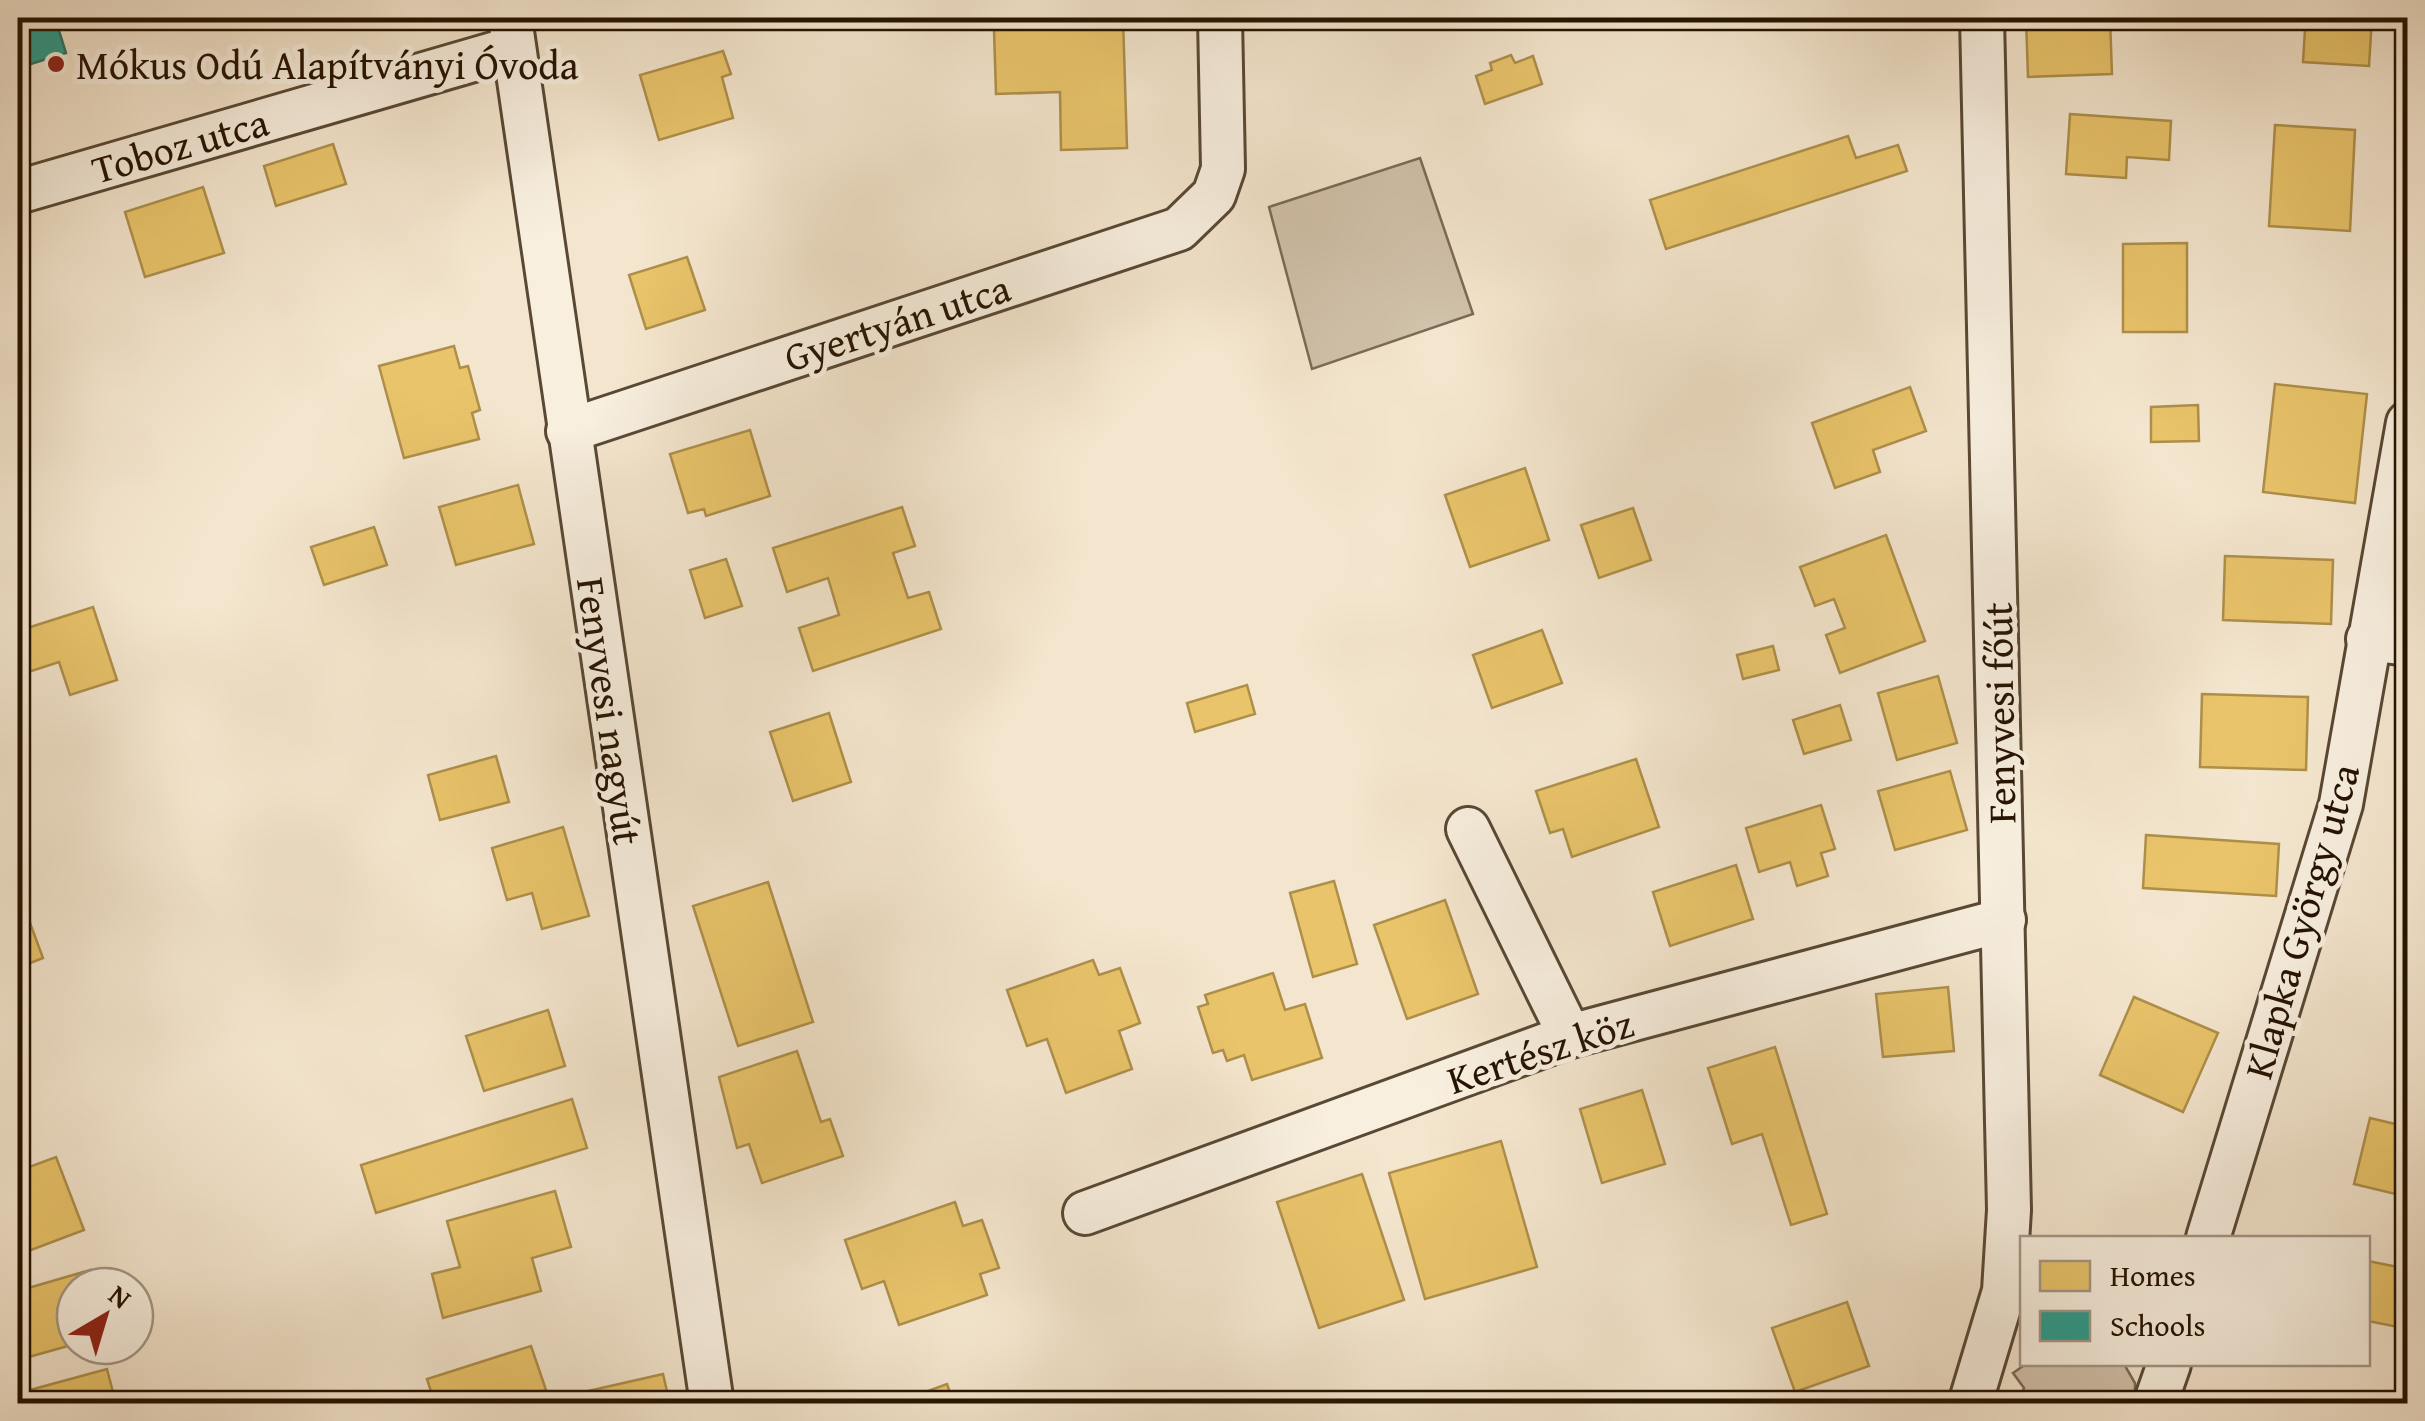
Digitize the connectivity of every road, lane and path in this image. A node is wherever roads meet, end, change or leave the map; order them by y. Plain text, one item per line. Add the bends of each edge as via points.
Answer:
1 (1220, 18) edge
2 (1982, 18) edge
3 (512, 33) edge
4 (18, 192) edge
5 (2408, 423) edge
6 (568, 431) junction
7 (2388, 642) edge
8 (1468, 829) dead end
9 (2004, 920) junction
10 (1570, 1036) junction
11 (1086, 1213) dead end
12 (2209, 1236) edge
13 (2014, 1292) edge
14 (2168, 1366) edge
15 (712, 1404) edge
16 (1970, 1404) edge
17 (2156, 1404) edge

1 - 6 street, Gyertyán utca via 1226,146 1214,195 1179,228
2 - 9 street, Fenyvesi főút
3 - 4 street, Toboz utca
3 - 6 street, Fenyvesi nagyút
5 - 7 street, Klapka György utca
6 - 15 street, Fenyvesi nagyút
7 - 12 street, Klapka György utca
8 - 10 street
9 - 10 street, Kertész köz
9 - 13 street, Fenyvesi főút
10 - 11 street, Kertész köz
13 - 16 street, Fenyvesi főút
14 - 17 street

